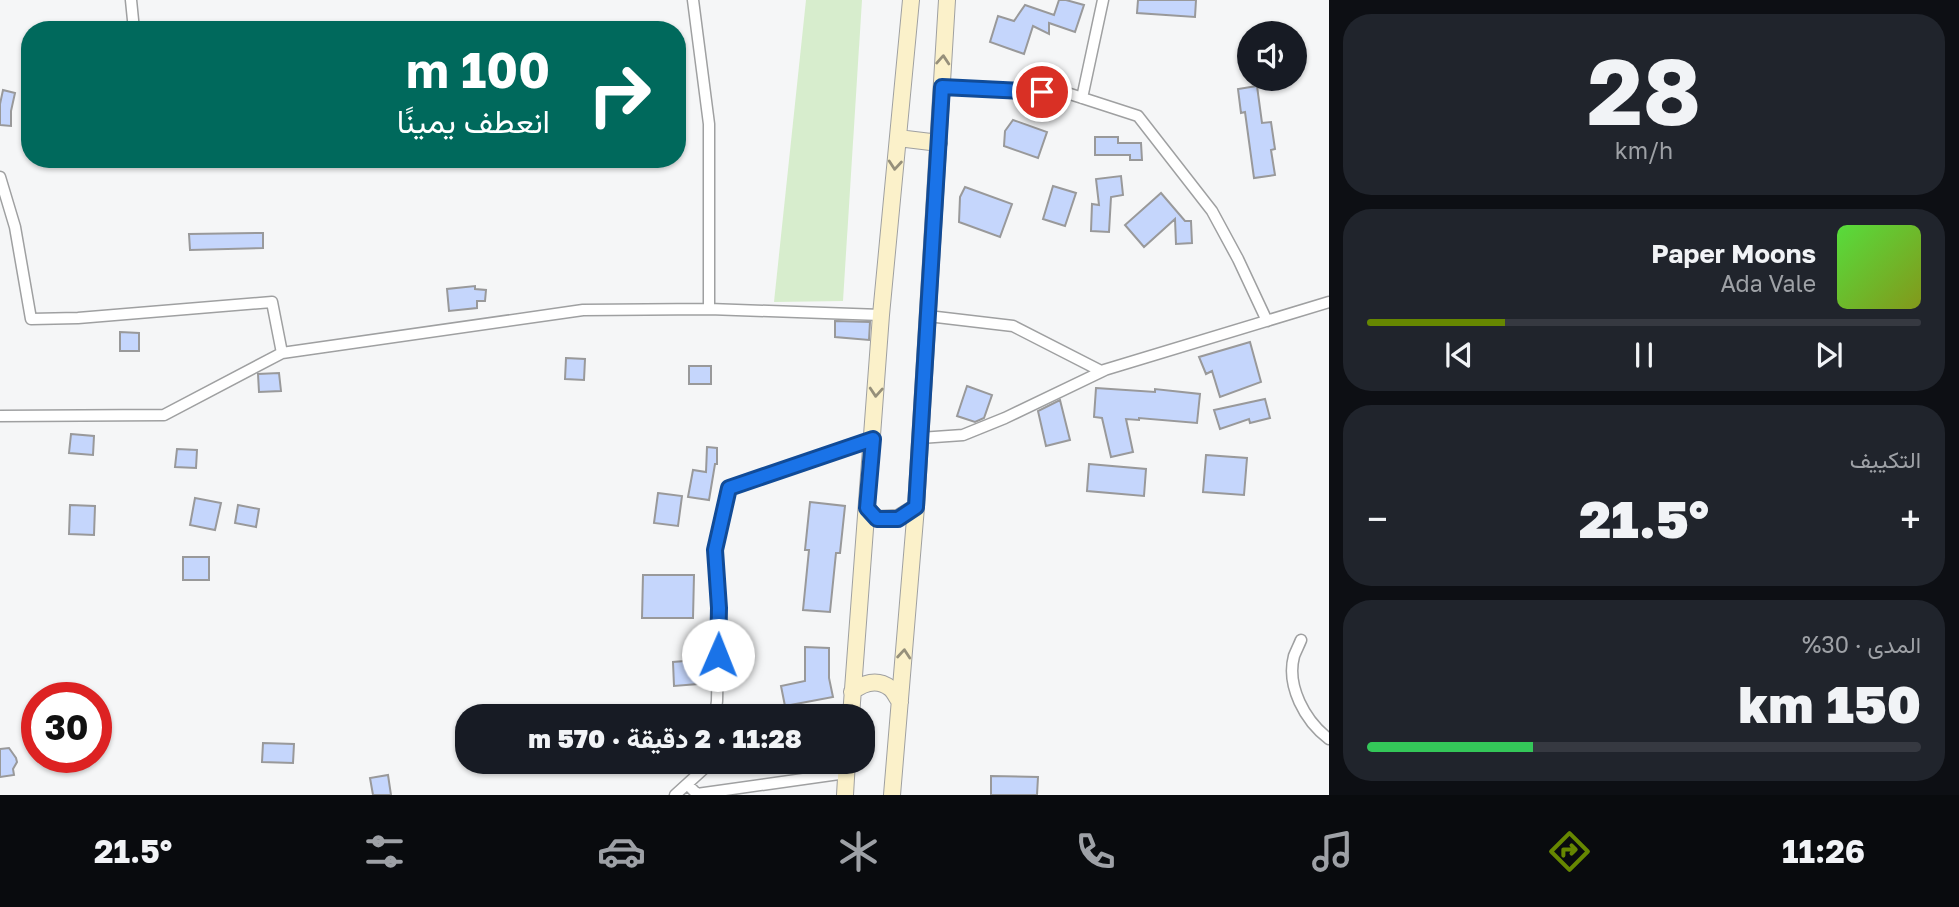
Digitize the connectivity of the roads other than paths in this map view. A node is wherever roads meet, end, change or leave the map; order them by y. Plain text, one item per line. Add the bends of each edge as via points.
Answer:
1 (131, 0) edge
2 (693, 0) edge
3 (911, 0) edge
4 (947, 0) edge
5 (1103, 0) edge
6 (133, 21) edge
7 (942, 87) junction
8 (1082, 98) junction
9 (898, 138) junction
10 (939, 143) junction
11 (0, 177) edge
12 (1329, 302) edge
13 (709, 309) junction
14 (881, 315) junction
15 (928, 316) junction
16 (1267, 321) junction
17 (282, 353) junction
18 (1108, 369) junction
19 (0, 416) edge
20 (920, 438) junction
21 (873, 439) junction
22 (916, 507) junction
23 (867, 508) junction
24 (1301, 640) dead end
25 (852, 692) junction
26 (900, 702) junction
27 (717, 704) edge
28 (851, 704) edge
29 (1329, 739) edge
30 (698, 774) edge
31 (807, 774) edge
32 (846, 774) edge
33 (687, 784) junction
34 (675, 795) edge
35 (845, 795) edge
36 (892, 795) edge

1 - 6 street
2 - 13 street via 709,124
3 - 9 main road
7 -> 4 main road
5 - 8 street
7 - 8 street via 1067,93
7 - 10 main road
8 - 16 street via 1138,116 1212,211
9 - 10 main road
9 -> 14 main road
10 - 15 main road
11 - 17 street via 15,227 31,319 272,302
12 - 16 street
13 - 14 street
13 - 17 street via 583,310
14 -> 21 main road
15 - 18 street via 1013,326 1101,371
15 - 20 main road
16 - 18 street
17 - 19 street via 164,415
18 - 20 street via 963,435
20 - 22 main road
21 - 23 main road
21 - 27 street via 729,488 715,550
22 - 23 main road via 898,519 877,519
26 -> 22 main road
23 - 25 main road
24 - 29 street via 1294,656 1296,695
25 - 26 main road via 872,682 890,688
25 - 28 main road
26 - 36 main road
30 - 33 street
31 - 33 street via 697,794
32 - 35 main road
33 - 34 street

